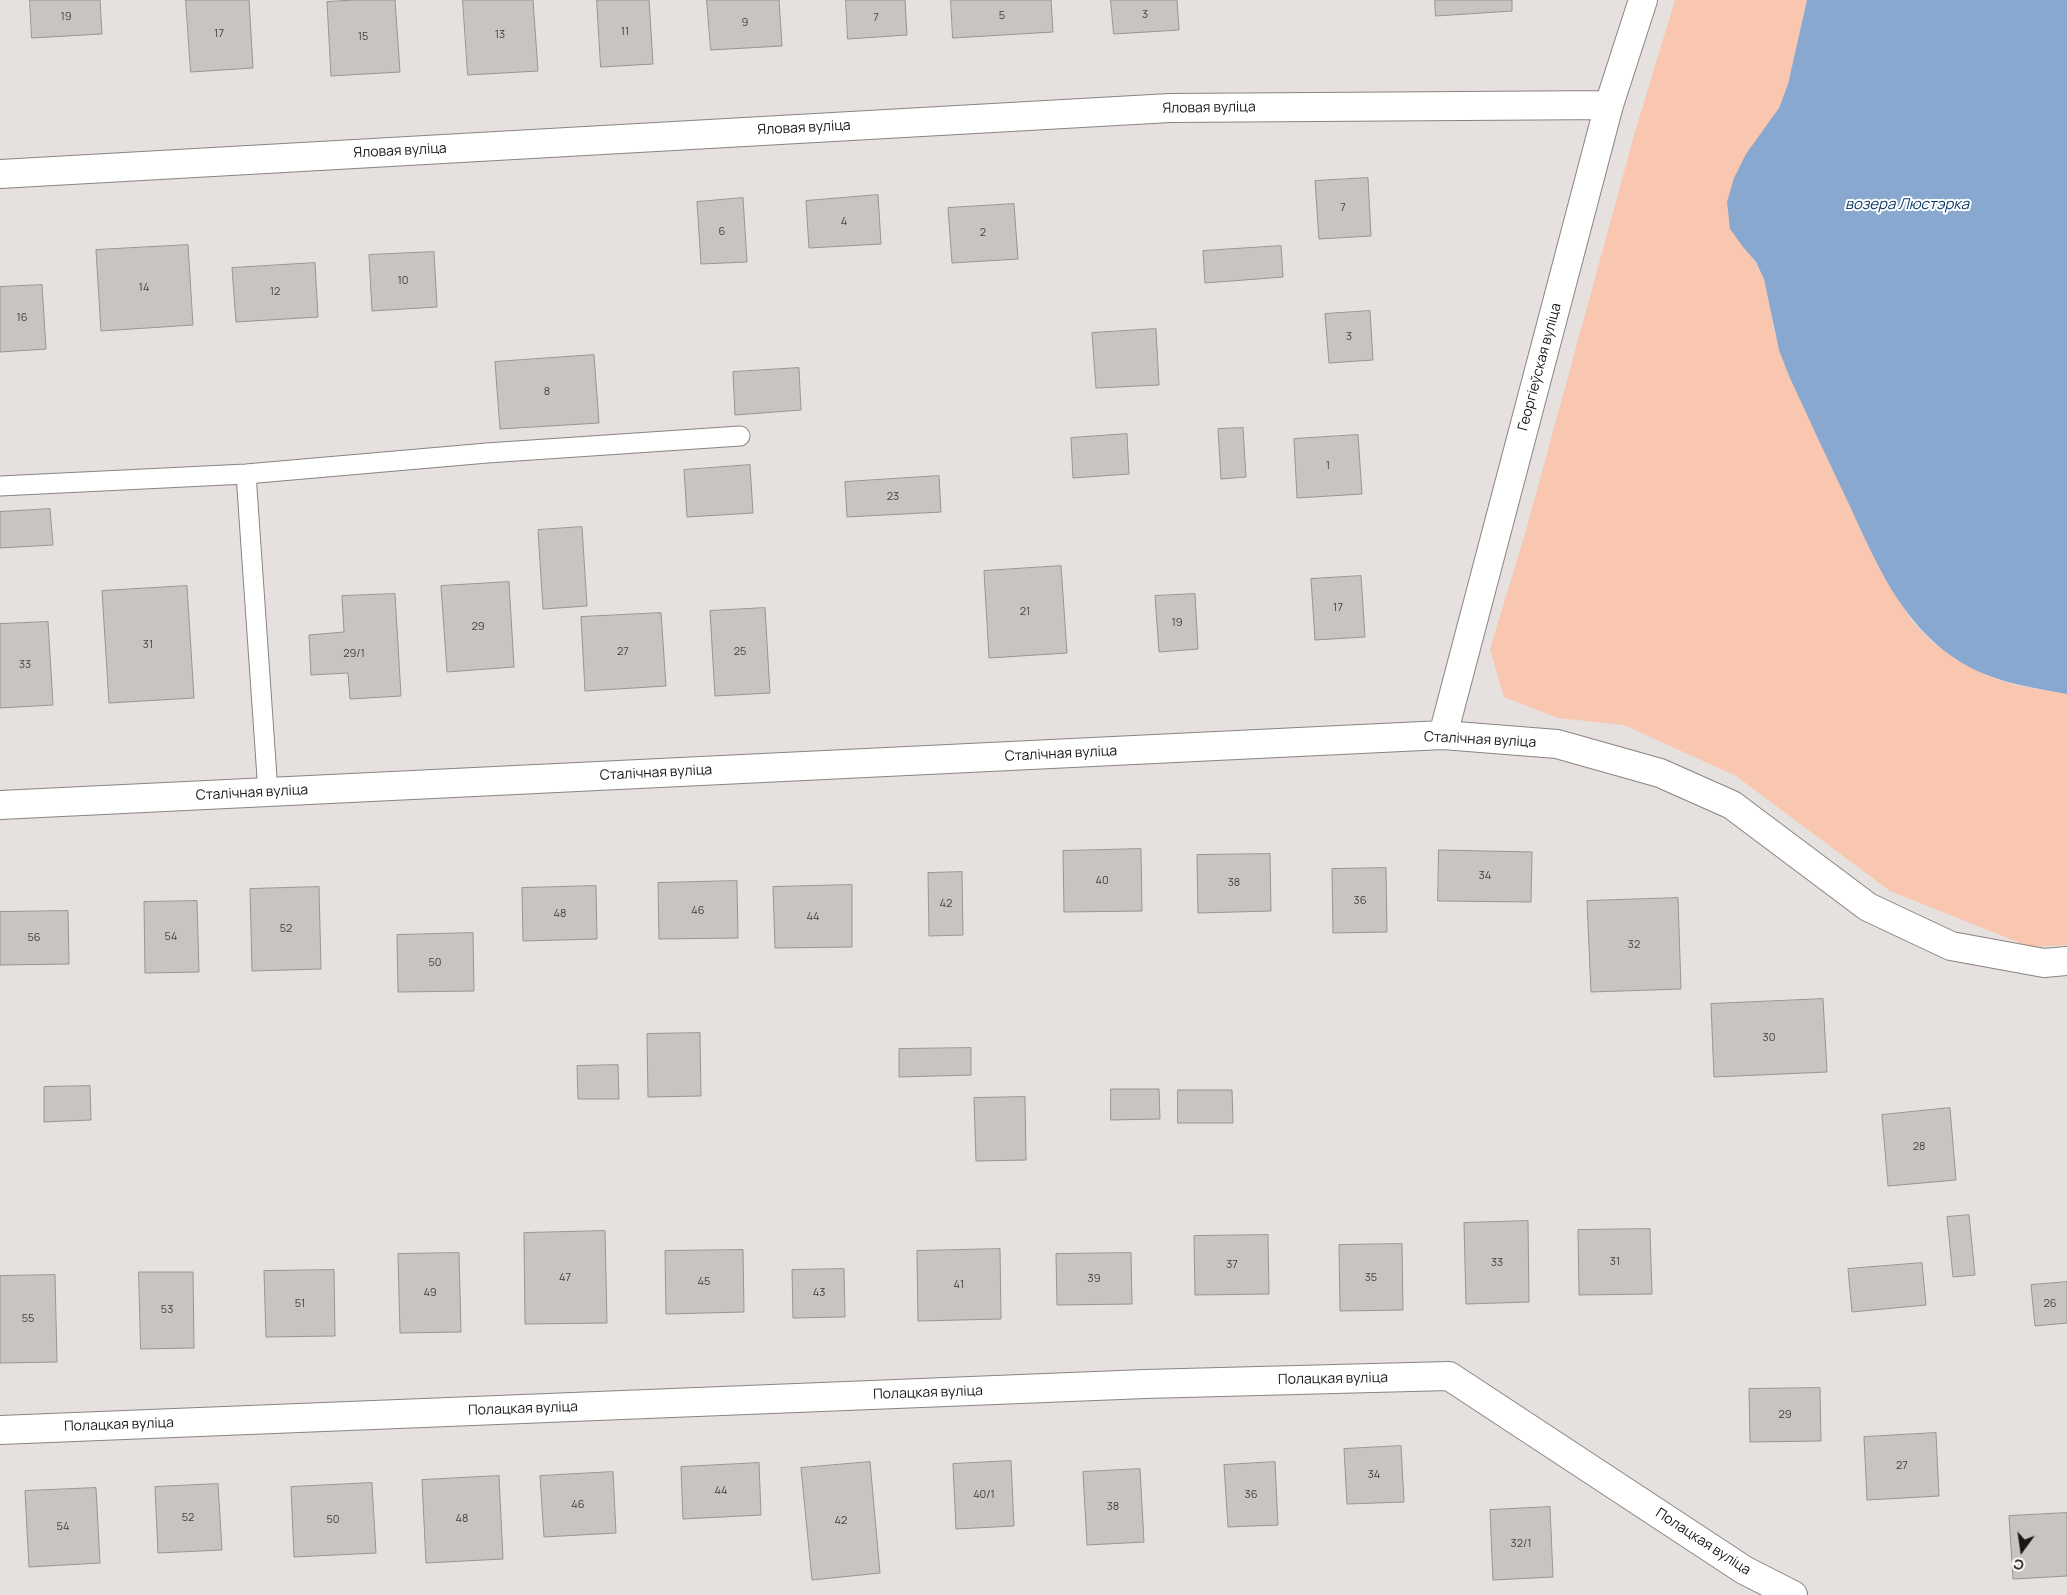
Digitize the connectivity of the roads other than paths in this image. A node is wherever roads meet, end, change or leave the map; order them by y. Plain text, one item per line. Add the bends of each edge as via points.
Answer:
1 (1643, 0) edge
2 (1609, 105) junction
3 (0, 174) edge
4 (740, 436) dead end
5 (246, 474) junction
6 (0, 486) edge
7 (1443, 735) junction
8 (268, 792) junction
9 (0, 805) edge
10 (2067, 961) edge
11 (0, 1430) edge
12 (1792, 1595) edge

1 - 2 street, Георгіеўская вуліца
2 - 3 street, Яловая вуліца via 1170,108
2 - 7 street, Георгіеўская вуліца
4 - 5 lane
5 - 6 lane
5 - 8 lane
7 - 8 street, Сталічная вуліца
7 - 10 street, Сталічная вуліца via 1557,744 1660,773 1732,805 1868,907 1951,946 2044,963
8 - 9 street, Сталічная вуліца
11 - 12 street, Полацкая вуліца via 1115,1385 1449,1376 1744,1570

